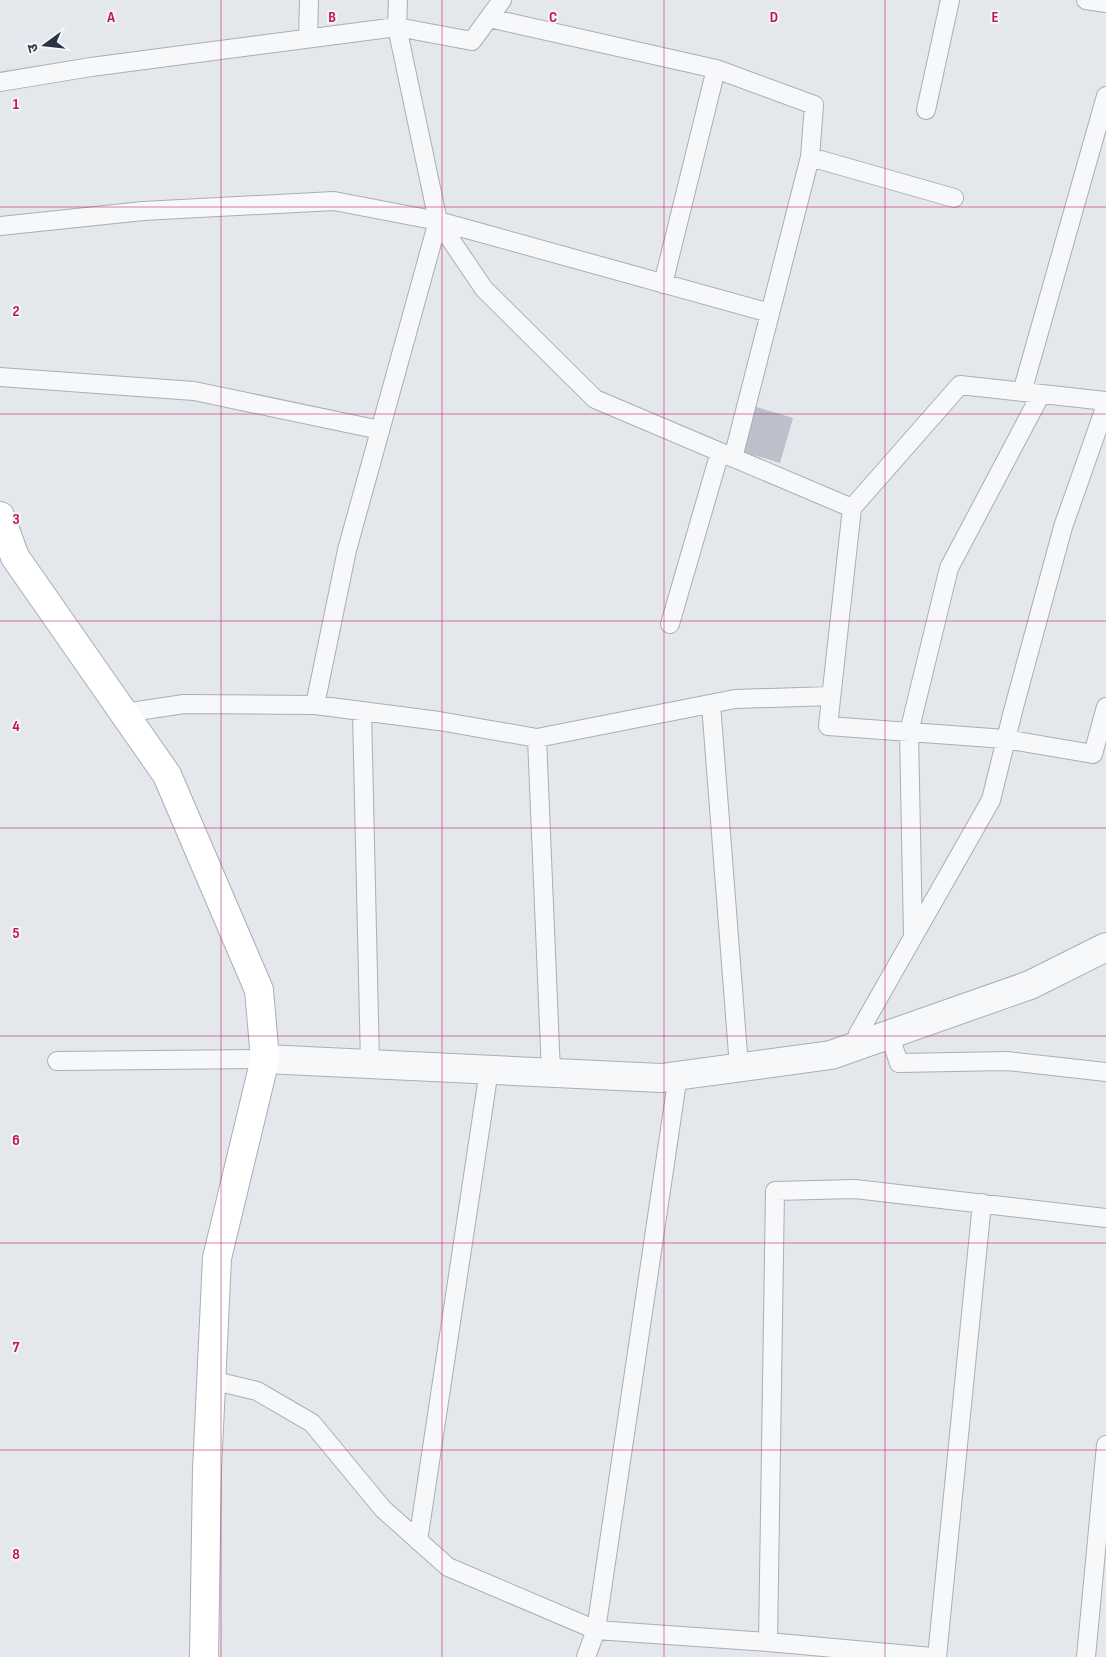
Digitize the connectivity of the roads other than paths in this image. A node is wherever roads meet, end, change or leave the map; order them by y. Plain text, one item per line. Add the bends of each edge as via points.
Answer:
1 (309, 0) edge
2 (398, 0) edge
3 (502, 0) edge
4 (950, 0) edge
5 (1086, 0) edge
6 (1106, 3) edge
7 (489, 18) junction
8 (397, 27) junction
9 (308, 38) junction
10 (716, 69) junction
11 (0, 82) edge
12 (1106, 96) edge
13 (926, 110) dead end
14 (810, 157) junction
15 (954, 198) dead end
16 (438, 221) junction
17 (0, 226) edge
18 (663, 284) junction
19 (770, 313) junction
20 (0, 377) edge
21 (1022, 392) junction
22 (1041, 394) junction
23 (1106, 403) edge
24 (380, 430) junction
25 (726, 455) junction
26 (852, 508) junction
27 (0, 516) edge
28 (670, 624) dead end
29 (831, 696) junction
30 (711, 704) junction
31 (315, 705) junction
32 (1106, 707) edge
33 (362, 711) junction
34 (124, 713) junction
35 (909, 732) junction
36 (538, 738) junction
37 (1005, 739) junction
38 (913, 937) junction
39 (1106, 948) edge
40 (889, 1034) junction
41 (858, 1045) junction
42 (265, 1059) junction
43 (57, 1061) dead end
44 (370, 1064) junction
45 (739, 1067) junction
46 (489, 1070) junction
47 (1106, 1072) edge
48 (551, 1073) junction
49 (678, 1075) junction
50 (982, 1204) junction
51 (1106, 1218) edge
52 (211, 1380) junction
53 (1106, 1445) edge
54 (418, 1541) junction
55 (596, 1630) junction
56 (768, 1642) junction
57 (204, 1657) edge
58 (586, 1657) edge
59 (932, 1657) edge
60 (937, 1657) edge
61 (1086, 1657) edge

1 - 9 lane
2 - 8 lane
3 - 7 lane
4 - 13 lane
5 - 6 lane
7 - 8 lane via 472,41
7 - 10 lane
8 - 9 lane
8 - 16 lane
9 - 11 lane
10 - 14 lane via 814,104
10 - 18 lane
12 - 21 lane
14 - 15 lane
14 - 19 lane
16 - 17 lane via 334,201 143,211
16 - 18 lane
16 - 24 lane
16 - 25 lane via 484,289 595,400
18 - 19 lane
19 - 25 lane
20 - 24 lane via 194,391
21 - 22 lane
21 - 26 lane via 960,385
22 - 23 lane
22 - 35 lane via 949,568
23 - 37 lane via 1063,527
24 - 31 lane via 347,550
25 - 26 lane
25 - 28 lane
26 - 29 lane
27 - 34 street via 15,557
29 - 30 lane via 735,698
29 - 35 lane via 828,726
30 - 36 lane
30 - 45 lane
31 - 33 lane
31 - 34 lane via 184,704
32 - 37 lane via 1093,754
33 - 36 lane
33 - 44 lane
34 - 42 street via 167,774 258,990
35 - 37 lane
35 - 38 lane
36 - 48 lane
37 - 38 lane via 990,800
38 - 41 lane via 858,1034
39 - 40 street via 1030,984
40 - 41 street
40 - 47 lane via 899,1063 1008,1061
41 - 45 street via 831,1055
42 - 43 lane
42 - 44 street
42 - 52 street via 217,1258
44 - 46 street
45 - 49 street
46 - 48 street
46 - 54 lane
48 - 49 street via 660,1078
49 - 55 lane
50 - 51 lane
50 - 56 lane via 855,1188 775,1191
50 - 60 lane
52 - 54 lane via 256,1391 312,1423 383,1509
52 - 57 street
53 - 61 lane
54 - 55 lane via 448,1567
55 - 56 lane
55 - 58 lane
56 - 59 lane

